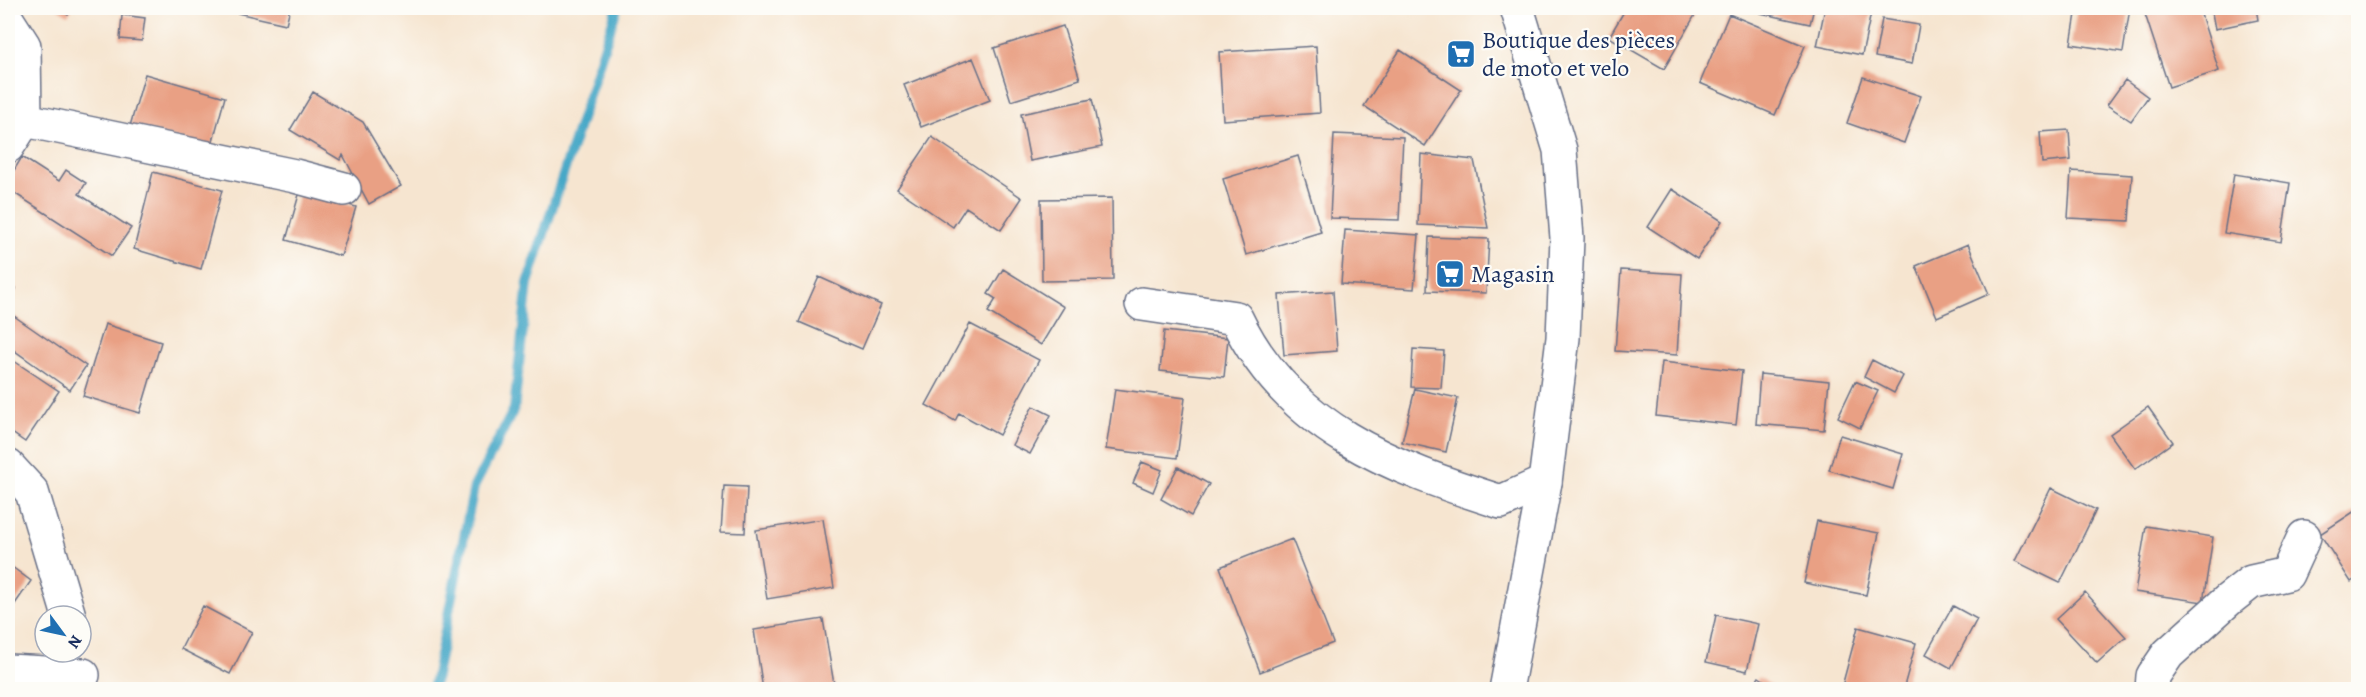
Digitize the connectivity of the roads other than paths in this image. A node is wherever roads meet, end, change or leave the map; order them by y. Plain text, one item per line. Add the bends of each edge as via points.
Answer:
1 (1517, 8) edge
2 (8, 21) edge
3 (16, 133) edge
4 (344, 189) dead end
5 (1142, 304) dead end
6 (8, 466) edge
7 (1545, 482) junction
8 (2304, 537) dead end
9 (65, 604) edge
10 (8, 670) edge
11 (82, 672) edge
12 (1506, 690) edge
13 (2152, 690) edge

1 - 7 street via 1560,150 1567,238 1563,338
2 - 3 street via 24,46
3 - 4 street via 295,176
5 - 7 street via 1236,318 1251,350 1280,387 1355,445 1421,477 1501,502
6 - 9 street via 32,492
7 - 12 street
8 - 13 street via 2287,574 2251,582 2168,654 2153,676
10 - 11 street

